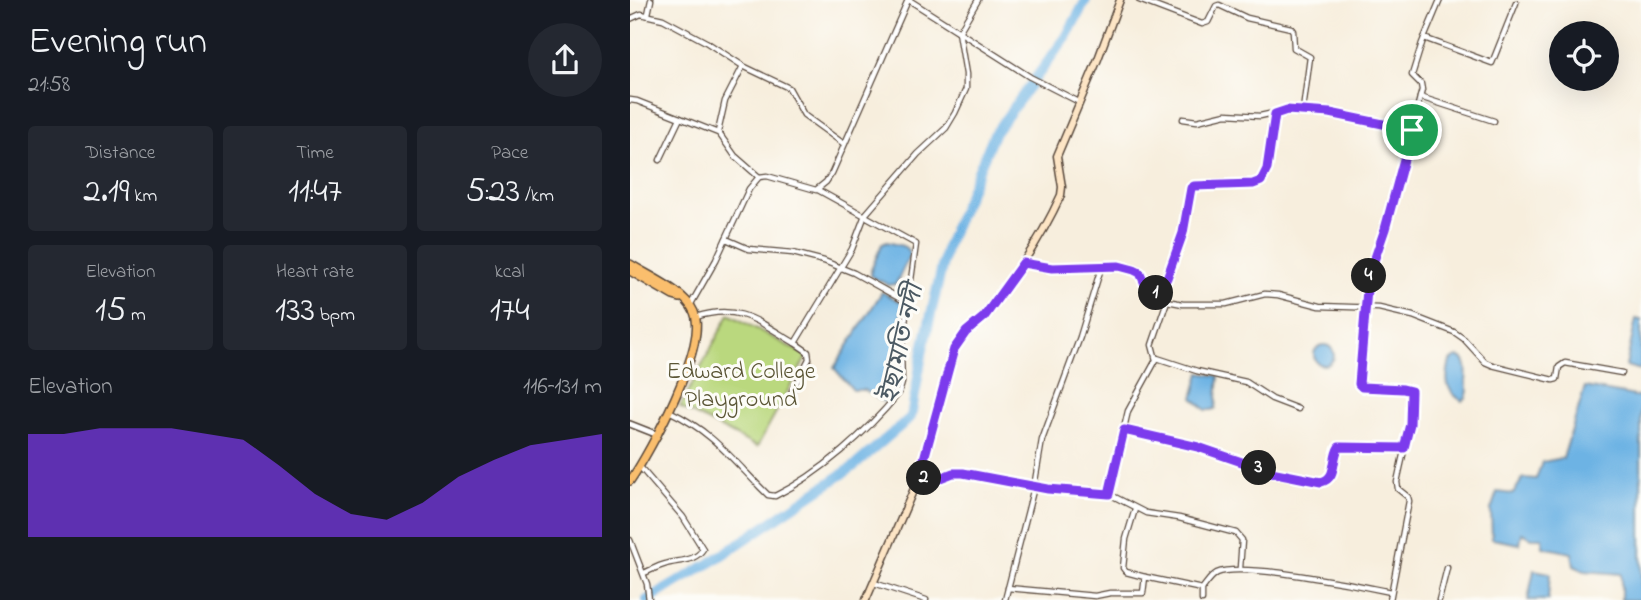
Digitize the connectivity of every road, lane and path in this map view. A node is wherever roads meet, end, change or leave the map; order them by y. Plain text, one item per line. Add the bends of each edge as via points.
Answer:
1 (651, 0) edge
2 (909, 0) edge
3 (978, 0) edge
4 (1120, 0) edge
5 (1139, 0) edge
6 (1440, 0) edge
7 (1516, 3) dead end
8 (648, 14) junction
9 (630, 19) edge
10 (960, 32) junction
11 (1424, 38) junction
12 (743, 66) junction
13 (1420, 97) junction
14 (630, 100) edge
15 (1079, 102) junction
16 (1303, 110) junction
17 (1275, 114) junction
18 (680, 118) junction
19 (1183, 119) dead end
20 (1494, 121) dead end
21 (1412, 130) junction
22 (718, 134) junction
23 (844, 144) junction
24 (660, 160) dead end
25 (759, 177) junction
26 (818, 190) junction
27 (865, 215) junction
28 (726, 239) junction
29 (1023, 263) junction
30 (630, 264) edge
31 (839, 268) junction
32 (1101, 268) junction
33 (630, 271) edge
34 (1158, 295) junction
35 (681, 298) junction
36 (1167, 301) junction
37 (908, 303) junction
38 (690, 305) junction
39 (1366, 306) junction
40 (696, 317) junction
41 (795, 343) junction
42 (1157, 358) junction
43 (1622, 373) dead end
44 (792, 391) dead end
45 (1298, 409) dead end
46 (669, 411) junction
47 (630, 424) edge
48 (1124, 430) junction
49 (658, 435) junction
50 (1404, 448) junction
51 (640, 467) junction
52 (919, 477) junction
53 (630, 481) edge
54 (1034, 487) junction
55 (1109, 494) junction
56 (1135, 509) junction
57 (630, 540) edge
58 (1240, 568) junction
59 (1447, 568) dead end
60 (644, 573) junction
61 (1145, 577) junction
62 (874, 583) junction
63 (1007, 588) junction
64 (1202, 589) junction
65 (1391, 592) junction
66 (1143, 593) junction
67 (649, 600) edge
68 (866, 600) edge
69 (926, 600) edge
70 (1005, 600) edge
71 (1143, 600) edge
72 (1202, 600) edge
73 (1390, 600) edge
74 (1439, 600) edge

1 - 8 street
2 - 10 street
2 - 23 street
3 - 10 street
4 - 15 main road
5 - 16 street via 1202,24 1219,5 1247,18 1291,28 1294,48 1310,57
6 - 11 street
7 - 11 street via 1492,63
8 - 9 street
8 - 12 street via 685,30
10 - 15 street
10 - 27 street via 966,89 955,113
11 - 13 street via 1412,75 1422,86
12 - 22 street via 724,101
12 - 23 street via 789,88 804,115
13 - 20 street
13 - 21 street
14 - 18 street
15 - 29 main road via 1057,156 1061,195
16 - 17 street
16 - 21 street
17 - 19 street
17 - 34 street via 1261,181 1191,188 1183,233
18 - 22 street
18 - 24 street
21 - 39 street via 1368,278
22 - 25 street
23 - 26 street via 832,173
25 - 26 street
25 - 28 street
26 - 27 street
27 - 31 street
27 - 37 street via 916,244
28 - 31 street via 749,249 793,253
28 - 38 street
29 - 32 street
29 - 52 main road via 954,349
30 - 35 highway
31 - 37 street
31 - 41 street
32 - 34 street via 1134,270
32 - 54 street via 1042,440
33 - 35 highway
34 - 36 street
35 - 38 highway
36 - 39 street via 1204,306 1265,294 1320,306
36 - 42 street via 1152,345
37 - 46 street via 899,393 845,446 775,496 758,486 706,432
38 - 40 highway
39 - 43 street via 1413,316 1454,332 1492,365 1553,380 1565,363
39 - 50 street via 1359,384 1411,391
40 - 41 street via 736,311
40 - 46 highway via 692,348
41 - 44 street via 808,352 809,359
42 - 45 street via 1246,382
42 - 48 street via 1128,411
46 - 49 highway
47 - 49 street
48 - 50 street via 1321,482 1332,475 1339,447
48 - 55 street
49 - 51 highway
50 - 65 street via 1397,486 1409,501
51 - 53 highway
51 - 60 street via 683,517 703,549 685,561 669,562
52 - 54 street via 935,480 963,473
52 - 62 main road
54 - 55 street
54 - 63 street
55 - 56 street
56 - 58 street via 1236,533 1242,540
56 - 61 street via 1126,538 1124,568
57 - 60 street
58 - 64 street via 1218,572
58 - 65 street
59 - 74 street
60 - 67 street
61 - 64 street
61 - 66 street
62 - 68 main road
62 - 69 street
63 - 66 street via 1095,596
63 - 70 street
64 - 72 street
65 - 73 street
66 - 71 street

